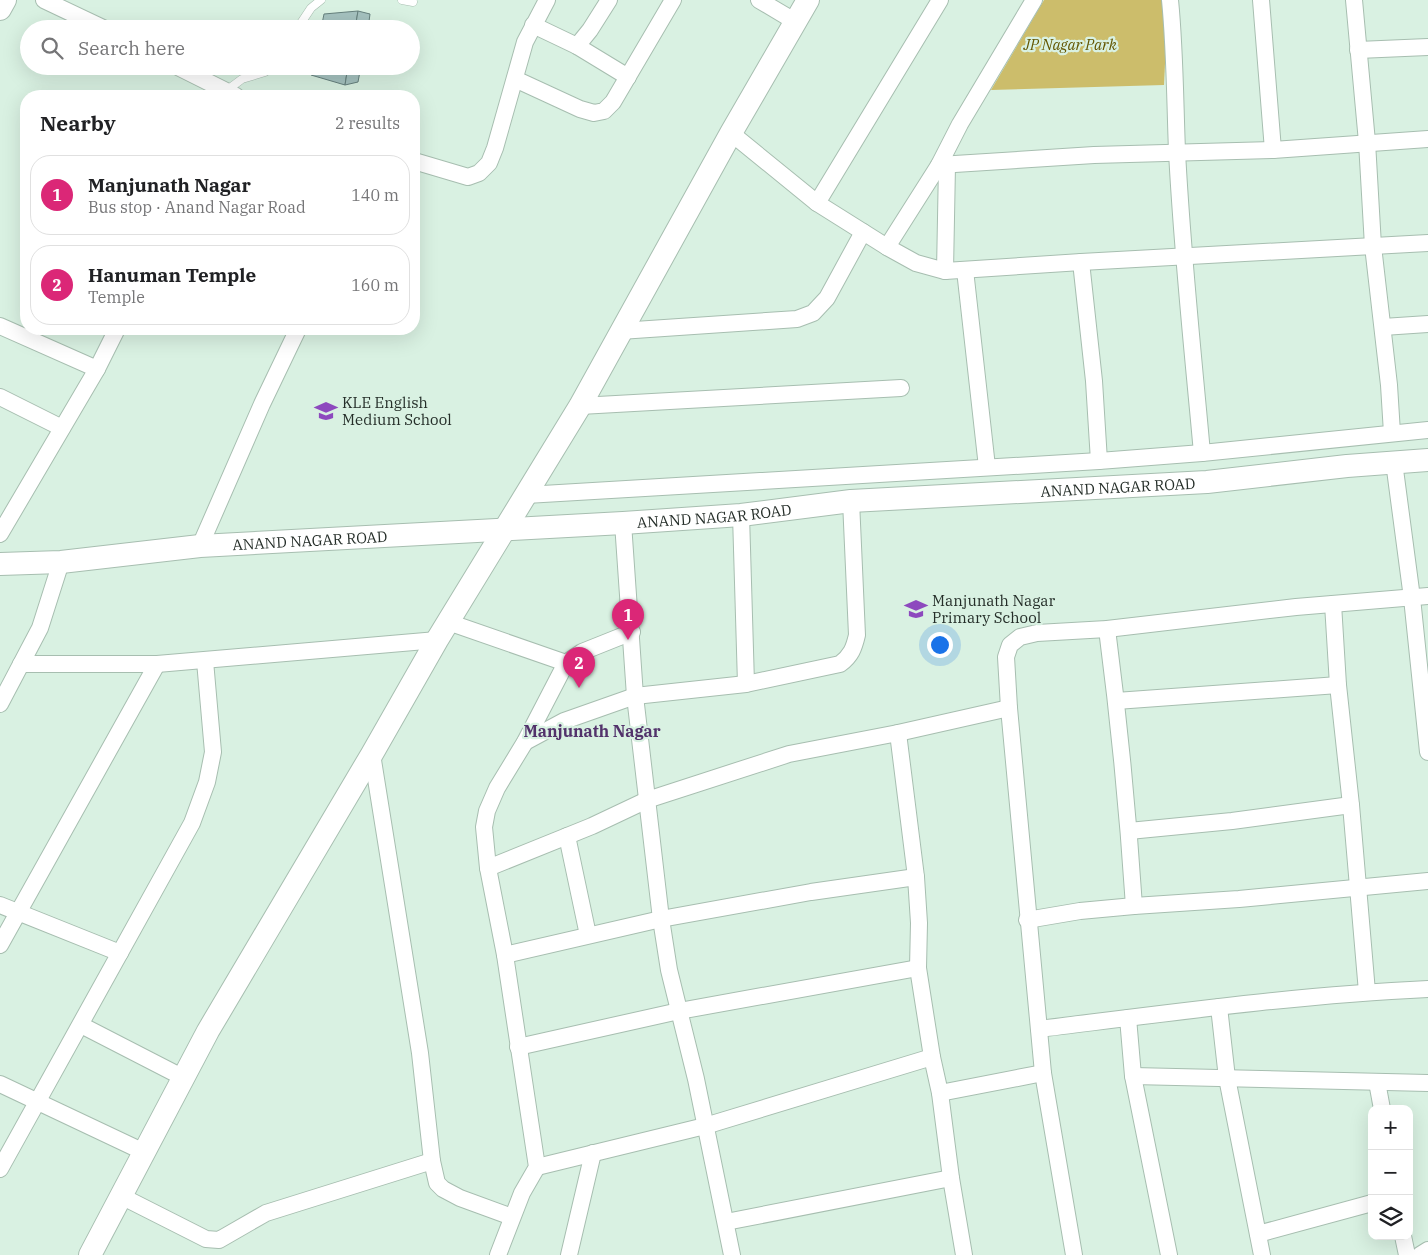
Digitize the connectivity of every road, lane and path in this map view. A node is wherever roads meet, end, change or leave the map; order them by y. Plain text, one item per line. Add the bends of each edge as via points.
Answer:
1 (5, 0) edge
2 (44, 0) edge
3 (320, 0) edge
4 (402, 0) edge
5 (547, 0) edge
6 (609, 0) edge
7 (673, 0) edge
8 (759, 0) edge
9 (808, 0) edge
10 (940, 0) edge
11 (1034, 0) edge
12 (1170, 0) edge
13 (1260, 0) edge
14 (1354, 0) edge
15 (413, 2) dead end
16 (0, 9) edge
17 (86, 20) edge
18 (303, 20) edge
19 (796, 22) junction
20 (533, 25) junction
21 (577, 46) junction
22 (1428, 46) edge
23 (1358, 50) junction
24 (192, 75) edge
25 (256, 75) edge
26 (628, 77) junction
27 (515, 79) junction
28 (219, 90) edge
29 (233, 90) edge
30 (731, 133) junction
31 (1428, 139) edge
32 (1367, 142) junction
33 (1273, 150) junction
34 (1177, 152) junction
35 (420, 163) edge
36 (943, 165) junction
37 (817, 203) junction
38 (863, 232) junction
39 (1428, 243) edge
40 (1373, 246) junction
41 (887, 247) junction
42 (1184, 256) junction
43 (1081, 262) junction
44 (965, 270) junction
45 (945, 271) junction
46 (1428, 324) edge
47 (0, 326) edge
48 (1383, 327) junction
49 (620, 331) junction
50 (20, 335) edge
51 (20, 335) edge
52 (115, 335) edge
53 (295, 335) edge
54 (97, 369) junction
55 (901, 388) dead end
56 (0, 397) edge
57 (580, 406) junction
58 (62, 428) junction
59 (1428, 430) edge
60 (1392, 433) junction
61 (1202, 453) junction
62 (1428, 460) edge
63 (1099, 461) junction
64 (1394, 462) junction
65 (987, 467) junction
66 (526, 495) junction
67 (851, 501) junction
68 (741, 515) junction
69 (623, 523) junction
70 (505, 530) junction
71 (0, 534) edge
72 (200, 546) junction
73 (61, 562) junction
74 (0, 564) edge
75 (1420, 597) edge
76 (1333, 604) junction
77 (1107, 629) junction
78 (442, 631) junction
79 (632, 632) junction
80 (205, 661) junction
81 (566, 663) junction
82 (21, 664) junction
83 (157, 664) junction
84 (6, 683) edge
85 (746, 684) junction
86 (1338, 685) junction
87 (635, 696) junction
88 (1116, 701) junction
89 (0, 704) edge
90 (1009, 708) junction
91 (898, 733) junction
92 (525, 742) junction
93 (1428, 752) edge
94 (372, 754) junction
95 (647, 800) junction
96 (1351, 805) junction
97 (1129, 831) junction
98 (567, 836) junction
99 (488, 868) junction
100 (916, 877) junction
101 (1428, 881) edge
102 (1359, 887) junction
103 (0, 905) edge
104 (1134, 906) junction
105 (19, 913) junction
106 (661, 919) junction
107 (1027, 920) junction
108 (588, 935) junction
109 (0, 946) edge
110 (120, 953) junction
111 (505, 955) junction
112 (918, 968) junction
113 (1428, 989) edge
114 (1368, 992) junction
115 (1218, 1007) junction
116 (679, 1011) junction
117 (1128, 1018) junction
118 (81, 1025) junction
119 (1039, 1029) junction
120 (518, 1047) junction
121 (932, 1058) junction
122 (1042, 1073) junction
123 (1133, 1076) junction
124 (184, 1078) junction
125 (1227, 1078) junction
126 (1377, 1082) junction
127 (1428, 1083) edge
128 (0, 1084) edge
129 (940, 1093) junction
130 (37, 1102) junction
131 (1381, 1105) edge
132 (705, 1126) junction
133 (144, 1152) junction
134 (593, 1153) junction
135 (432, 1160) junction
136 (537, 1167) junction
137 (0, 1169) edge
138 (951, 1178) junction
139 (121, 1196) junction
140 (1368, 1204) edge
141 (512, 1217) junction
142 (726, 1222) junction
143 (1258, 1234) junction
144 (1404, 1240) edge
145 (1428, 1250) edge
146 (90, 1255) edge
147 (498, 1255) edge
148 (569, 1255) edge
149 (732, 1255) edge
150 (964, 1255) edge
151 (1074, 1255) edge
152 (1169, 1255) edge
153 (1262, 1255) edge
154 (1407, 1255) edge
155 (1420, 1255) edge

1 - 16 street
2 - 17 street
3 - 18 lane
4 - 15 lane
5 - 20 street
6 - 21 street
7 - 26 street
8 - 19 street
9 - 19 street
10 - 37 street
11 - 36 street via 960,124
12 - 34 street
13 - 33 street
14 - 23 street
19 - 30 street
20 - 21 street
20 - 27 street
21 - 26 street
22 - 23 street
23 - 32 street
24 - 28 street
25 - 29 lane via 242,80
26 - 27 street via 604,112 594,113
27 - 35 street via 495,148 489,163 480,173 468,177
30 - 37 street
30 - 49 street
31 - 32 street
32 - 33 street
32 - 40 street
33 - 34 street
34 - 36 street
34 - 42 street
36 - 41 street
36 - 45 street
37 - 38 street
38 - 41 street
38 - 49 street via 827,298 813,312 797,319
39 - 40 street
40 - 42 street
40 - 48 street
41 - 45 street via 916,263
42 - 43 street
42 - 61 street
43 - 44 street
43 - 63 street
44 - 45 street
44 - 65 street
46 - 48 street
47 - 50 street
48 - 60 street
49 - 57 street
51 - 54 street
52 - 54 street
53 - 72 street
54 - 58 street
55 - 57 street
56 - 58 street
57 - 66 street
58 - 71 street
59 - 60 street
60 - 61 street
61 - 63 street
62 - 64 street, ANAND NAGAR ROAD
63 - 65 street
64 - 67 street, ANAND NAGAR ROAD via 1207,482
64 - 75 street
65 - 66 street
66 - 70 street
67 - 68 street, ANAND NAGAR ROAD
67 - 85 street via 858,635 849,658 840,664
68 - 69 street, ANAND NAGAR ROAD
68 - 85 street
69 - 70 street, ANAND NAGAR ROAD
69 - 79 street
70 - 72 street, ANAND NAGAR ROAD
70 - 78 street
72 - 73 street, ANAND NAGAR ROAD
73 - 74 street, ANAND NAGAR ROAD
73 - 82 street via 40,628
75 - 76 street
75 - 93 street
76 - 77 street
76 - 86 street
77 - 88 street
77 - 90 street via 1020,636 1010,645 1006,657
78 - 80 street
78 - 81 street
78 - 94 street
79 - 81 street via 582,652
79 - 87 street
80 - 83 street
80 - 110 street via 213,752 207,782 192,823
81 - 92 street
82 - 83 street
82 - 84 street
83 - 105 street
84 - 89 street
85 - 87 street
86 - 88 street
86 - 96 street
87 - 92 street via 564,721
87 - 95 street
88 - 97 street
90 - 91 street
90 - 107 street
91 - 95 street via 789,754
91 - 100 street
92 - 99 street via 487,811 484,827
94 - 124 street via 208,1031
94 - 135 street via 420,1053
95 - 98 street
95 - 106 street
96 - 97 street
96 - 102 street
97 - 104 street
98 - 99 street
98 - 108 street
99 - 111 street
100 - 106 street
100 - 112 street
101 - 102 street
102 - 104 street
102 - 114 street
103 - 105 street
104 - 107 street
105 - 109 street
105 - 110 street
106 - 108 street
106 - 116 street
107 - 119 street
108 - 111 street
110 - 118 street
111 - 120 street
112 - 116 street
112 - 121 street
113 - 114 street
114 - 115 street
115 - 117 street
115 - 125 street
116 - 120 street
116 - 132 street
117 - 119 street
117 - 123 street
118 - 124 street
118 - 130 street
119 - 122 street
120 - 136 street
121 - 129 street
121 - 132 street
122 - 129 street
122 - 151 street
123 - 125 street
123 - 152 street
124 - 133 street
125 - 126 street
125 - 143 street
126 - 127 street
126 - 131 street
128 - 130 street
129 - 138 street
130 - 133 street
130 - 137 street
132 - 134 street
132 - 142 street
133 - 139 street
134 - 136 street
134 - 148 street
135 - 139 street via 266,1213 212,1241
135 - 141 street via 437,1183 443,1190
136 - 141 street
138 - 142 street
138 - 150 street
139 - 146 street
140 - 143 street
141 - 147 street
142 - 149 street
143 - 153 street
144 - 154 street
145 - 155 street

